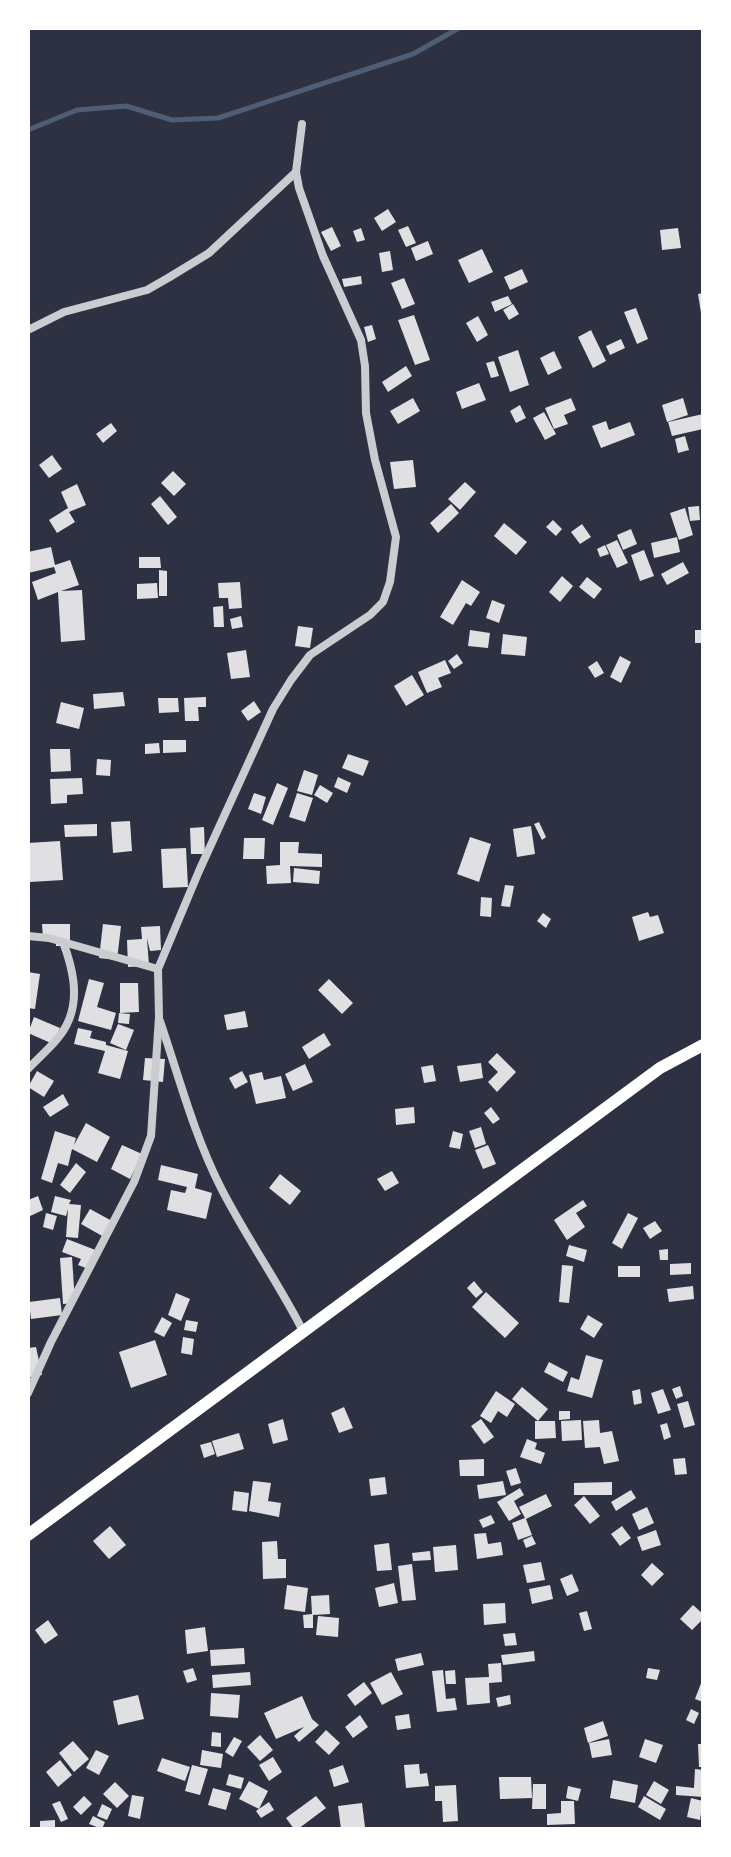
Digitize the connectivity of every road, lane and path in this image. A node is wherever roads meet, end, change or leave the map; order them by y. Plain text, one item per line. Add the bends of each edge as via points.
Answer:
1 (302, 124) dead end
2 (296, 172) junction
3 (28, 330) edge
4 (28, 936) edge
5 (63, 942) junction
6 (158, 969) junction
7 (159, 1017) junction
8 (703, 1045) edge
9 (28, 1069) edge
10 (303, 1331) junction
11 (28, 1393) edge
12 (28, 1535) edge

1 - 2 street
2 - 3 street via 209,253 168,278 147,290 64,312
2 - 6 street via 323,256 361,340 366,413 396,537 390,582 383,602 310,655 279,699
4 - 5 street
5 - 6 street
5 - 9 street via 74,985 68,1022
6 - 7 street
7 - 10 street via 203,1150
7 - 11 street via 149,1144
8 - 10 main road via 660,1068
10 - 12 main road

